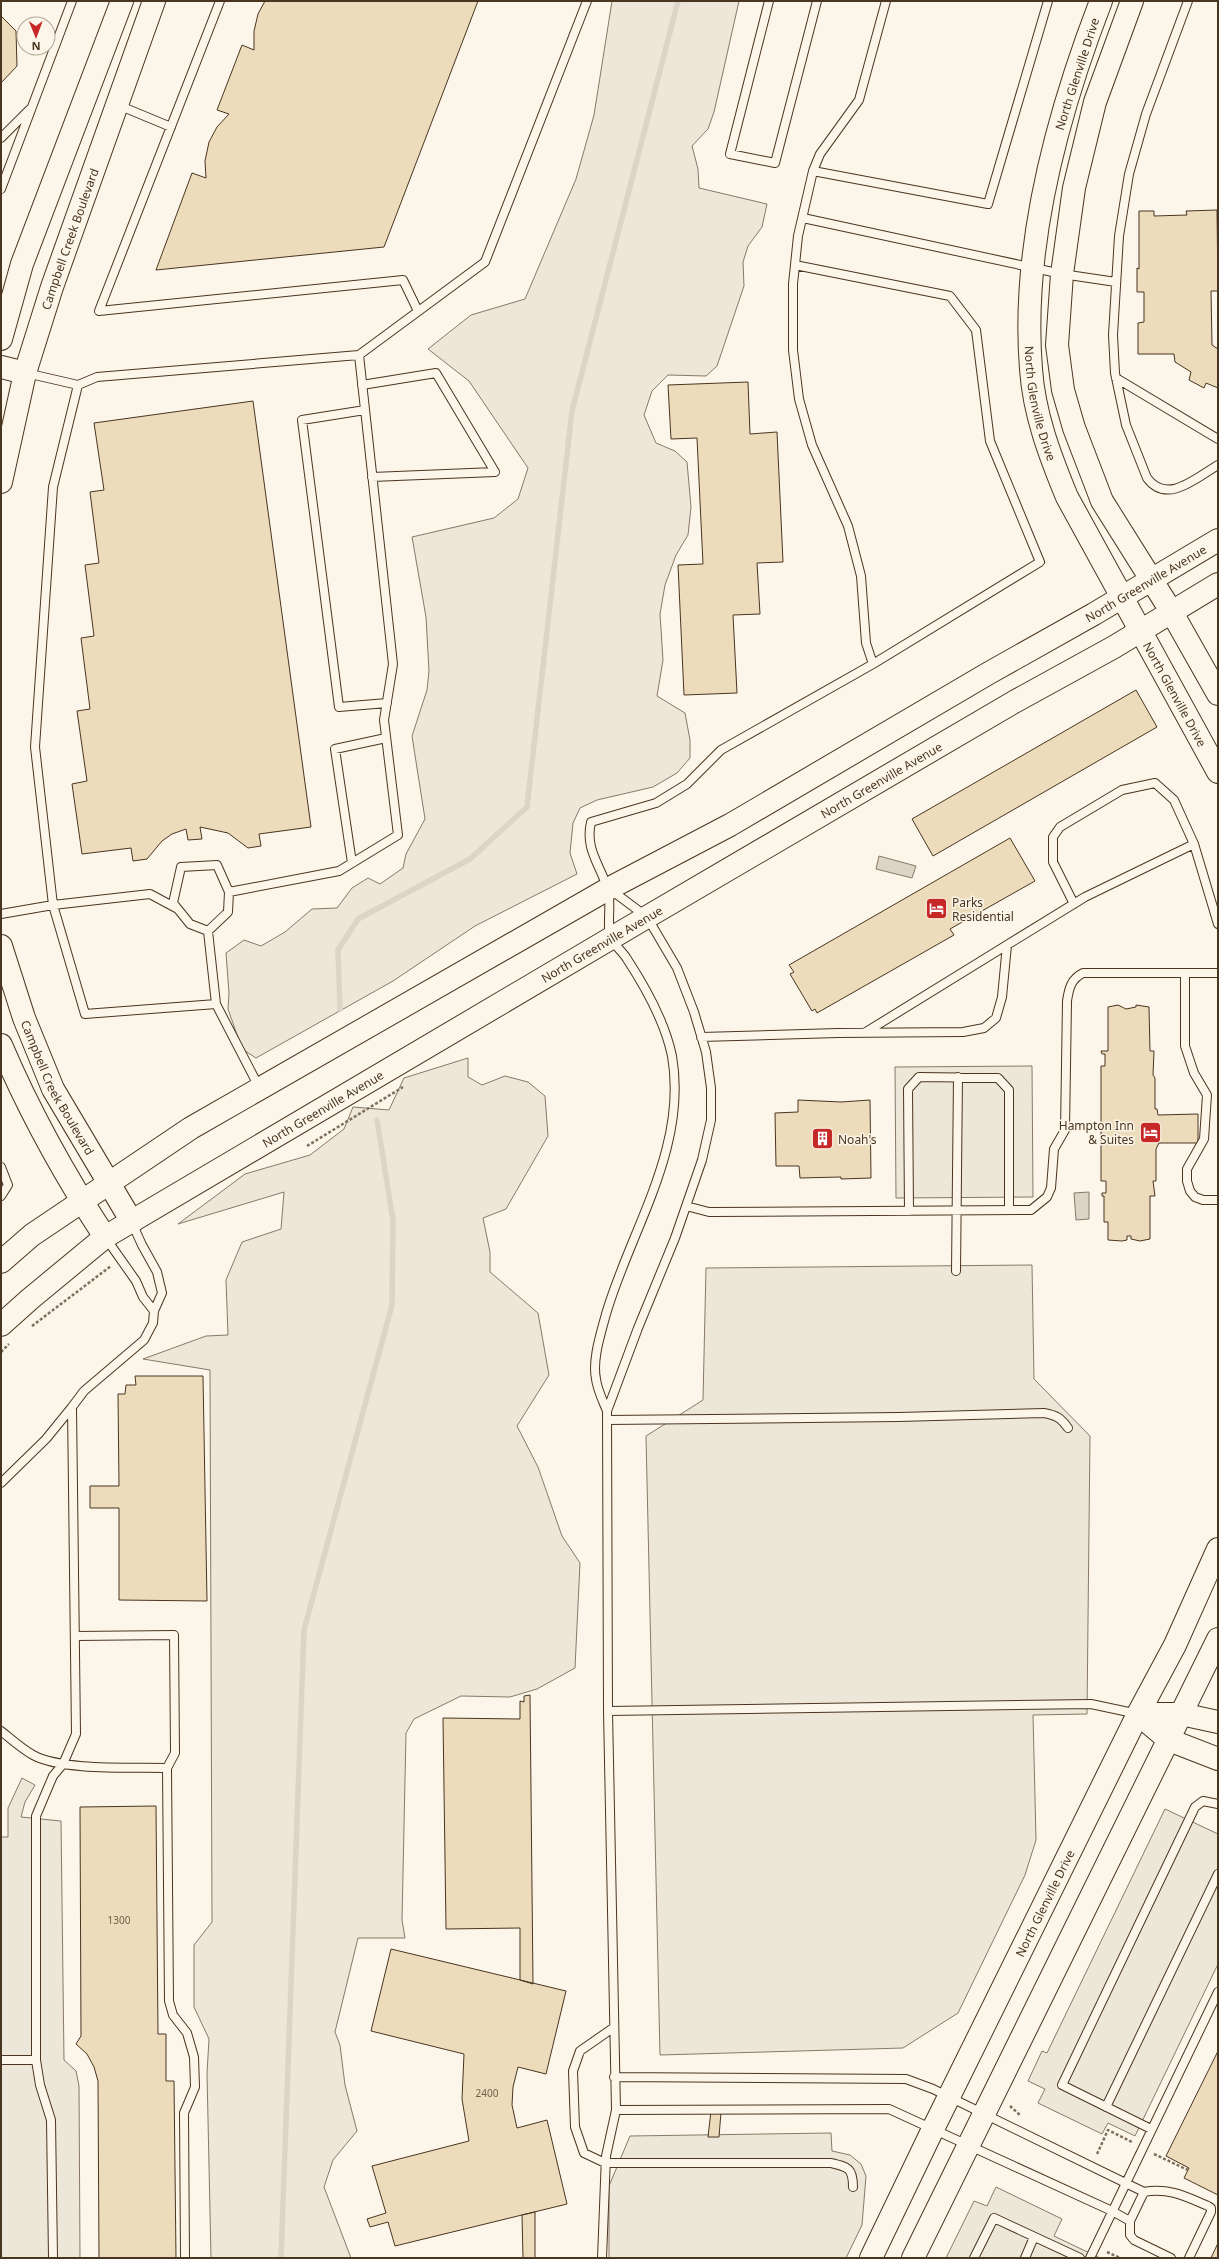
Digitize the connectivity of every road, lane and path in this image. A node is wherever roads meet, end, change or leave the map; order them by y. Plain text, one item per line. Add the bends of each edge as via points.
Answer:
1 (72, 1) edge
2 (122, 1) edge
3 (154, 1) edge
4 (220, 1) edge
5 (586, 1) edge
6 (769, 1) edge
7 (817, 1) edge
8 (884, 1) edge
9 (1048, 1) edge
10 (1101, 1) edge
11 (1132, 1) edge
12 (1188, 1) edge
13 (117, 104) junction
14 (31, 107) junction
15 (171, 127) junction
16 (1, 138) edge
17 (813, 171) junction
18 (1, 190) edge
19 (803, 218) junction
20 (795, 265) junction
21 (1033, 268) junction
22 (1062, 274) junction
23 (1116, 282) junction
24 (418, 311) junction
25 (1, 339) edge
26 (359, 355) junction
27 (1, 367) edge
28 (25, 373) junction
29 (1116, 378) junction
30 (78, 385) junction
31 (362, 385) junction
32 (365, 410) junction
33 (1218, 439) edge
34 (1218, 465) edge
35 (372, 477) junction
36 (1, 482) edge
37 (1218, 540) edge
38 (1152, 580) junction
39 (1218, 584) edge
40 (1123, 597) junction
41 (1171, 611) junction
42 (1140, 630) junction
43 (873, 664) junction
44 (1218, 694) edge
45 (387, 703) junction
46 (386, 738) junction
47 (1218, 772) edge
48 (1194, 844) junction
49 (352, 863) junction
50 (608, 889) junction
51 (229, 892) junction
52 (1074, 904) junction
53 (54, 905) junction
54 (176, 908) junction
55 (1, 914) edge
56 (647, 917) junction
57 (1218, 924) edge
58 (208, 931) junction
59 (611, 939) junction
60 (1006, 945) junction
61 (1, 946) edge
62 (1184, 973) junction
63 (1218, 973) edge
64 (216, 1004) junction
65 (865, 1033) junction
66 (701, 1037) junction
67 (1, 1045) edge
68 (958, 1077) junction
69 (410, 1083) dead end
70 (260, 1090) junction
71 (306, 1146) dead end
72 (1, 1167) edge
73 (108, 1183) junction
74 (1, 1196) edge
75 (1218, 1200) edge
76 (81, 1201) junction
77 (686, 1206) junction
78 (958, 1210) junction
79 (1009, 1210) junction
80 (909, 1211) junction
81 (132, 1222) junction
82 (105, 1238) junction
83 (120, 1259) junction
84 (1, 1262) edge
85 (956, 1272) dead end
86 (154, 1311) junction
87 (32, 1327) dead end
88 (8, 1332) edge
89 (1, 1352) edge
90 (72, 1407) junction
91 (607, 1411) junction
92 (607, 1420) junction
93 (1068, 1428) dead end
94 (1, 1483) edge
95 (1218, 1549) edge
96 (76, 1636) junction
97 (1218, 1639) edge
98 (608, 1711) junction
99 (1138, 1714) junction
100 (1181, 1714) junction
101 (1218, 1722) edge
102 (1, 1731) edge
103 (1169, 1740) junction
104 (1218, 1759) edge
105 (64, 1764) junction
106 (167, 1768) junction
107 (1218, 1804) edge
108 (1218, 1874) edge
109 (1218, 1992) edge
110 (614, 2028) junction
111 (1, 2060) edge
112 (36, 2060) junction
113 (614, 2077) junction
114 (949, 2097) junction
115 (1008, 2104) dead end
116 (1106, 2107) junction
117 (616, 2110) junction
118 (984, 2114) junction
119 (1022, 2117) dead end
120 (932, 2129) junction
121 (1152, 2129) junction
122 (968, 2145) junction
123 (1142, 2148) junction
124 (1090, 2151) dead end
125 (605, 2163) junction
126 (1188, 2170) dead end
127 (1125, 2183) junction
128 (853, 2187) dead end
129 (1144, 2192) junction
130 (1112, 2211) junction
131 (1130, 2221) junction
132 (1034, 2237) junction
133 (54, 2258) edge
134 (185, 2258) edge
135 (602, 2258) edge
136 (871, 2258) edge
137 (913, 2258) edge
138 (974, 2258) edge
139 (1025, 2258) edge
140 (1080, 2258) edge
141 (1090, 2258) edge
142 (1171, 2258) edge
143 (1189, 2258) edge

1 - 14 lane
2 - 25 street via 24,257
3 - 13 street, Campbell Creek Boulevard
4 - 15 lane
5 - 24 lane via 485,262
6 - 7 lane via 730,154 775,163
8 - 17 lane via 859,100 820,154
9 - 17 lane via 988,204
10 - 21 street, North Glenville Drive via 1061,116 1038,228
11 - 22 street, North Glenville Drive via 1095,102 1074,188
12 - 23 lane via 1146,114 1129,174 1119,236
13 - 15 lane
13 - 28 street, Campbell Creek Boulevard via 52,287
14 - 16 lane
14 - 18 lane
15 - 24 lane via 99,311 403,280
17 - 19 lane
19 - 20 lane
19 - 21 lane
20 - 43 lane via 793,350 799,399 812,445 848,526 861,576 866,643
20 - 43 lane via 950,296 976,330 990,441 1040,562
21 - 22 lane
21 - 40 street, North Glenville Drive via 1031,370 1049,455 1067,497
22 - 23 lane
22 - 38 street, North Glenville Drive via 1057,345 1063,390 1074,428 1102,501
23 - 29 lane via 1113,335
24 - 26 lane
26 - 30 lane via 97,377
26 - 31 lane
27 - 28 street
28 - 30 lane
28 - 36 street, Campbell Creek Boulevard
29 - 33 lane
29 - 34 lane via 1126,425 1147,478 1153,486 1162,491 1174,490
30 - 53 lane via 53,487 36,747
31 - 32 lane
31 - 35 lane via 436,373 495,472
32 - 35 lane
32 - 45 lane via 302,420 339,707
35 - 45 lane via 393,664
37 - 38 street, North Greenville Avenue
38 - 40 street, North Greenville Avenue
38 - 41 street, North Glenville Drive
39 - 41 street, North Greenville Avenue
40 - 42 street, North Glenville Drive
40 - 50 street, North Greenville Avenue via 730,825
41 - 42 street, North Greenville Avenue
41 - 44 street, North Glenville Drive
42 - 47 street, North Glenville Drive
42 - 56 street, North Greenville Avenue
43 - 50 lane via 721,750 687,784 656,803 591,822 590,851
45 - 46 lane via 384,720
46 - 49 lane via 398,835
46 - 49 lane via 335,749
48 - 52 lane
48 - 52 lane via 1174,800 1155,783 1122,790 1060,827 1053,837 1052,862
48 - 57 lane
49 - 51 lane via 340,871
50 - 56 lane
50 - 59 lane
50 - 70 street, North Greenville Avenue
51 - 54 lane via 217,865 181,867 173,903
51 - 58 lane via 228,912
52 - 60 lane
53 - 54 lane via 150,894
53 - 55 lane
53 - 64 lane via 85,1014
54 - 58 lane via 190,924
56 - 59 street, North Greenville Avenue
56 - 66 lane via 677,968
58 - 64 lane
59 - 81 street, North Greenville Avenue
59 - 91 lane via 648,994 672,1055 675,1084 672,1131 657,1178 613,1291 602,1330 596,1379
60 - 65 lane
60 - 65 lane via 1002,997 996,1018 984,1028 963,1032
61 - 73 street, Campbell Creek Boulevard via 24,1018 53,1089
62 - 63 lane
62 - 75 lane via 1185,1046 1194,1073 1207,1095 1204,1139 1187,1169 1187,1181 1195,1197
62 - 79 lane via 1083,973 1074,978 1066,1001 1065,1130 1054,1149 1051,1188 1047,1197 1031,1210
64 - 70 lane
65 - 66 lane
66 - 77 lane via 711,1088 711,1120 702,1160
67 - 76 street via 42,1133
68 - 78 lane
68 - 79 lane via 998,1078 1009,1090
68 - 80 lane via 919,1077 908,1089
69 - 71 path
70 - 73 street, North Greenville Avenue via 191,1128
72 - 74 lane via 8,1185
73 - 76 street, North Greenville Avenue
73 - 81 street, Campbell Creek Boulevard
76 - 82 street
76 - 84 street, North Greenville Avenue via 32,1235
77 - 80 lane via 709,1212
77 - 91 lane
78 - 79 lane
78 - 80 lane
78 - 85 lane
81 - 82 street, North Greenville Avenue
81 - 86 lane via 157,1272 162,1293
82 - 83 lane
82 - 88 street, North Greenville Avenue via 30,1298
83 - 86 lane
83 - 87 path
86 - 90 lane via 152,1324 144,1340 84,1391
88 - 89 path
90 - 94 lane via 46,1439
90 - 96 lane
91 - 92 lane
92 - 93 lane via 921,1417 1044,1413 1056,1415
92 - 98 lane
95 - 99 street, North Glenville Drive via 1175,1645
96 - 105 lane via 76,1734
96 - 106 lane via 174,1635 175,1753
97 - 100 street
98 - 99 lane via 1091,1704
98 - 110 lane
99 - 100 street
99 - 103 street
99 - 114 street, North Glenville Drive
100 - 101 street
100 - 103 street
102 - 105 lane via 33,1756
103 - 104 street
103 - 118 street
105 - 106 lane
105 - 112 lane via 54,1776 36,1816
106 - 134 lane via 169,2001 173,2015 187,2033 194,2065 195,2087 184,2113
107 - 116 lane via 1203,1801 1195,1807 1062,2085
108 - 116 lane
109 - 121 lane
110 - 113 lane
110 - 125 lane via 580,2051 573,2071 575,2128 584,2152
111 - 112 lane
112 - 133 lane via 40,2085 51,2120
113 - 114 lane via 906,2079
113 - 117 lane
114 - 118 lane
114 - 120 street, North Glenville Drive
115 - 119 path
116 - 121 lane
117 - 120 lane via 889,2109
117 - 125 lane
118 - 122 street
118 - 127 lane
120 - 122 lane
120 - 136 street, North Glenville Drive
121 - 123 lane
122 - 130 lane
122 - 137 street
123 - 124 path via 1108,2130 1097,2154
123 - 126 path
123 - 127 lane
125 - 128 lane via 831,2163 847,2167 853,2176
125 - 135 lane
127 - 129 lane
127 - 130 lane
129 - 131 lane
129 - 143 lane via 1155,2190 1179,2193 1211,2208
130 - 131 lane
130 - 141 lane
131 - 142 lane via 1130,2235 1134,2240
132 - 138 lane via 994,2218
132 - 139 lane
132 - 140 lane

